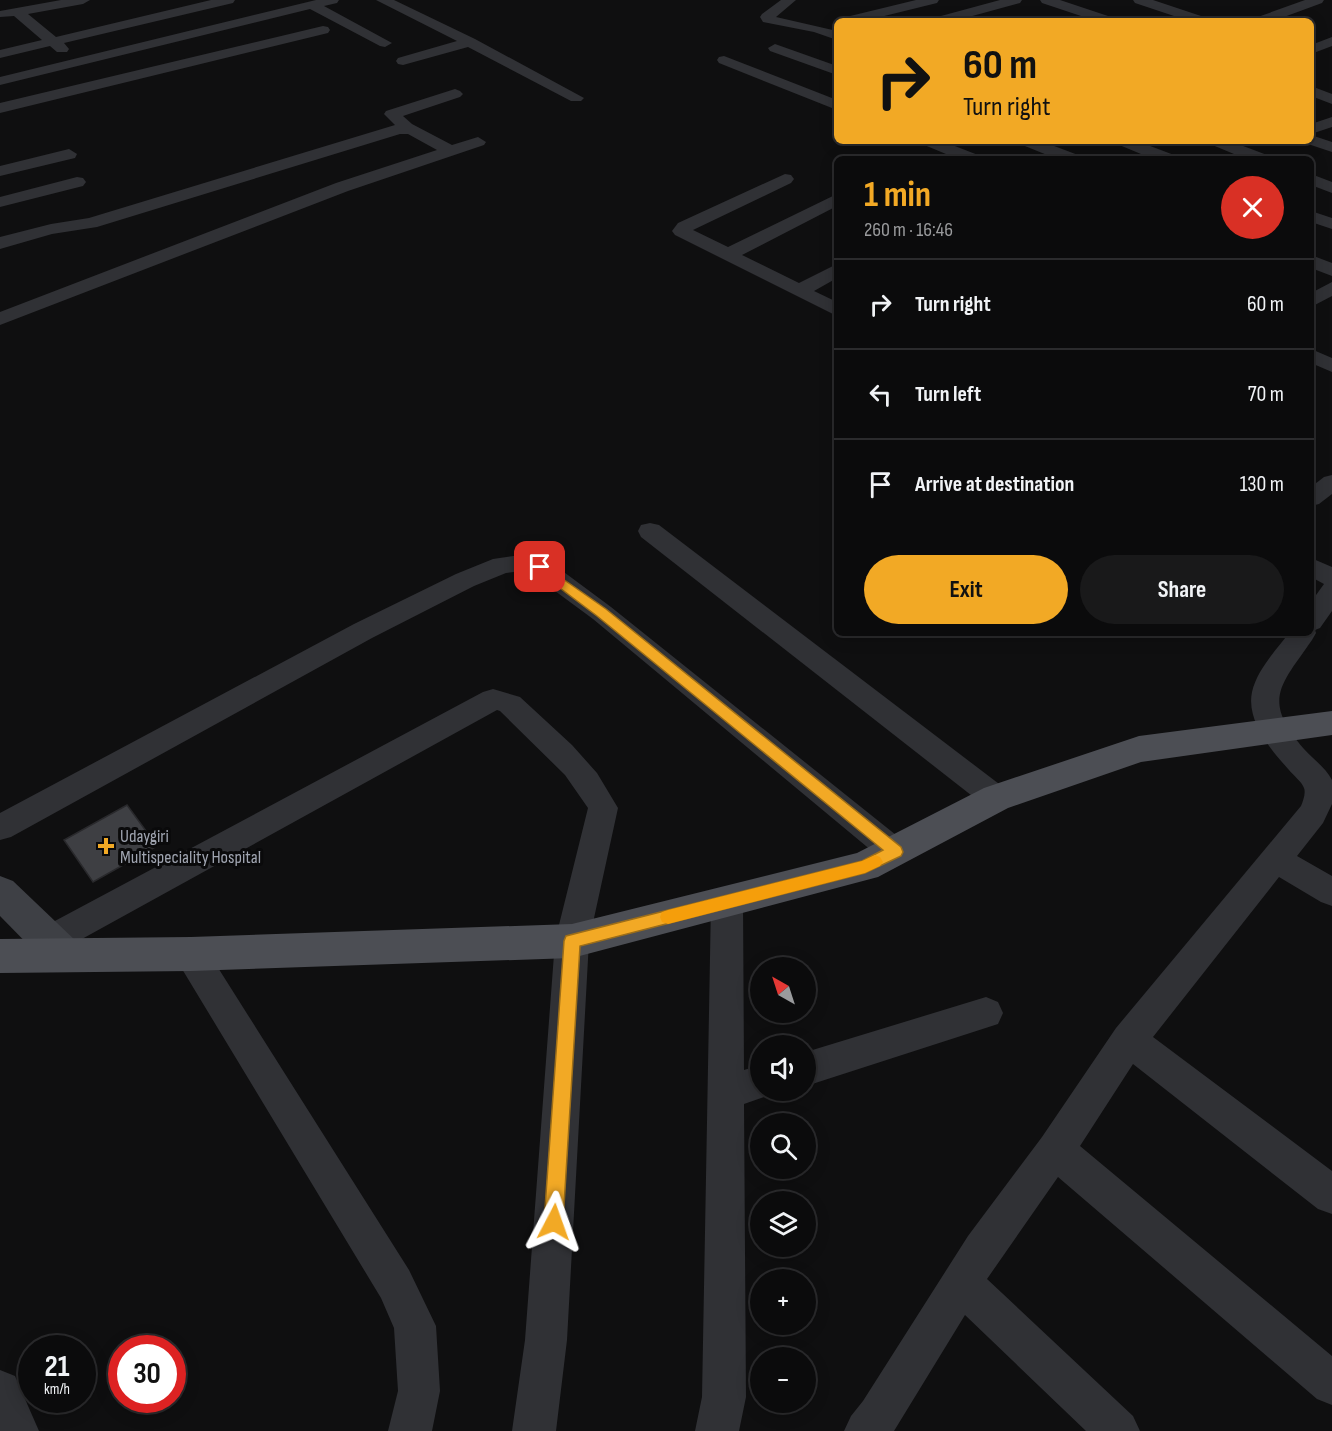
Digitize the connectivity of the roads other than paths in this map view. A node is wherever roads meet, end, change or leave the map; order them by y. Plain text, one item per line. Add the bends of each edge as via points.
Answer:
1 (154, 0) edge
2 (228, 0) edge
3 (332, 0) edge
4 (383, 0) edge
5 (759, 0) edge
6 (926, 0) edge
7 (1015, 0) edge
8 (1047, 0) edge
9 (1093, 0) edge
10 (1140, 0) edge
11 (1317, 0) edge
12 (79, 1) edge
13 (785, 3) edge
14 (1190, 3) dead end
15 (312, 5) junction
16 (1073, 9) junction
17 (1170, 10) junction
18 (17, 12) junction
19 (173, 13) junction
20 (0, 15) edge
21 (870, 15) junction
22 (858, 18) edge
23 (879, 18) edge
24 (950, 18) edge
25 (1100, 18) edge
26 (1193, 18) edge
27 (1268, 18) edge
28 (834, 24) edge
29 (34, 27) junction
30 (808, 27) junction
31 (107, 28) junction
32 (323, 30) dead end
33 (14, 31) dead end
34 (834, 35) edge
35 (52, 41) junction
36 (1332, 41) edge
37 (470, 42) junction
38 (385, 43) dead end
39 (775, 48) dead end
40 (1314, 49) edge
41 (0, 54) edge
42 (724, 60) dead end
43 (403, 61) dead end
44 (80, 64) junction
45 (834, 70) edge
46 (0, 81) edge
47 (104, 85) junction
48 (1314, 92) edge
49 (455, 94) dead end
50 (576, 98) dead end
51 (1332, 99) edge
52 (834, 104) edge
53 (0, 108) edge
54 (1332, 122) edge
55 (407, 128) junction
56 (1314, 128) edge
57 (1314, 141) edge
58 (478, 142) dead end
59 (935, 144) edge
60 (1034, 144) edge
61 (1130, 144) edge
62 (1224, 144) edge
63 (1332, 147) edge
64 (451, 151) junction
65 (69, 154) dead end
66 (965, 156) edge
67 (1064, 156) edge
68 (1160, 156) edge
69 (1254, 156) edge
70 (293, 160) junction
71 (0, 171) edge
72 (785, 179) dead end
73 (1314, 180) edge
74 (77, 182) dead end
75 (342, 187) junction
76 (1332, 188) edge
77 (834, 201) edge
78 (0, 202) edge
79 (1314, 217) edge
80 (1332, 224) edge
81 (0, 243) edge
82 (729, 254) junction
83 (1314, 262) edge
84 (1332, 270) edge
85 (834, 272) edge
86 (1332, 288) edge
87 (801, 290) junction
88 (0, 295) edge
89 (1314, 299) edge
90 (834, 308) edge
91 (24, 309) junction
92 (0, 318) edge
93 (1314, 357) edge
94 (1332, 366) edge
95 (1332, 482) edge
96 (1314, 497) edge
97 (650, 531) dead end
98 (1314, 568) edge
99 (1332, 578) edge
100 (1332, 591) edge
101 (1314, 618) edge
102 (1301, 636) edge
103 (1332, 723) edge
104 (1273, 730) junction
105 (1325, 786) edge
106 (996, 798) junction
107 (0, 828) edge
108 (895, 852) junction
109 (1275, 859) junction
110 (0, 892) edge
111 (1332, 892) edge
112 (727, 902) junction
113 (572, 941) junction
114 (57, 948) junction
115 (191, 954) junction
116 (0, 956) edge
117 (986, 1013) dead end
118 (1129, 1040) junction
119 (816, 1066) edge
120 (750, 1085) edge
121 (725, 1093) junction
122 (1055, 1150) junction
123 (1332, 1195) edge
124 (962, 1284) junction
125 (1332, 1384) edge
126 (0, 1390) edge
127 (879, 1426) edge
128 (17, 1431) edge
129 (410, 1431) edge
130 (534, 1431) edge
131 (717, 1431) edge
132 (1118, 1431) edge

1 - 19 street
2 - 19 street
3 - 15 street
4 - 37 street
5 - 13 street
6 - 21 street
7 - 24 street
8 - 16 street
9 - 16 street
10 - 17 street
11 - 27 street
12 - 18 street
12 - 31 street
13 - 30 street via 768,19
14 - 17 street
15 - 38 street
15 - 44 street
16 - 25 street
17 - 26 street
18 - 20 street
18 - 29 street
19 - 31 street
21 - 22 street
21 - 23 street
28 - 30 street
29 - 33 street
29 - 35 street
30 - 34 street
31 - 35 street
32 - 47 street
35 - 41 street
35 - 44 street
36 - 40 street
37 - 43 street
37 - 50 street
39 - 45 street
42 - 52 street
44 - 46 street
44 - 47 street
47 - 53 street
48 - 51 street
49 - 55 street via 392,114
54 - 56 street
55 - 64 street
55 - 70 street
57 - 63 street
58 - 64 street
59 - 66 street
60 - 67 street
61 - 68 street
62 - 69 street
64 - 75 street
65 - 71 street
70 - 75 street
70 - 81 street via 91,223
72 - 82 street via 682,229 683,233
73 - 76 street
74 - 78 street
75 - 91 street
77 - 82 street
79 - 80 street
82 - 87 street
83 - 84 street
85 - 87 street
86 - 89 street
87 - 90 street
88 - 91 street
91 - 92 street
93 - 94 street
95 - 96 street
97 - 106 street
98 - 99 street
100 - 101 street
102 - 104 street via 1265,693 1264,704
103 - 104 main road
104 - 105 street
104 - 106 main road via 1139,749
105 - 109 street via 1312,814
106 - 108 main road
107 - 108 street via 363,631 465,580 502,565 521,563 540,567 602,612
108 - 112 main road via 865,867
109 - 111 street
109 - 118 street
110 - 114 street
112 - 113 main road
112 - 121 street
113 - 114 street via 603,808 597,792 510,704 493,699
113 - 115 main road
113 - 130 street via 546,1340
114 - 115 main road
114 - 116 main road
115 - 129 street via 395,1284 415,1326 419,1391
117 - 119 street
118 - 122 street
118 - 123 street
120 - 121 street
121 - 131 street via 724,1397
122 - 124 street
122 - 125 street
124 - 127 street
124 - 132 street
126 - 128 street

